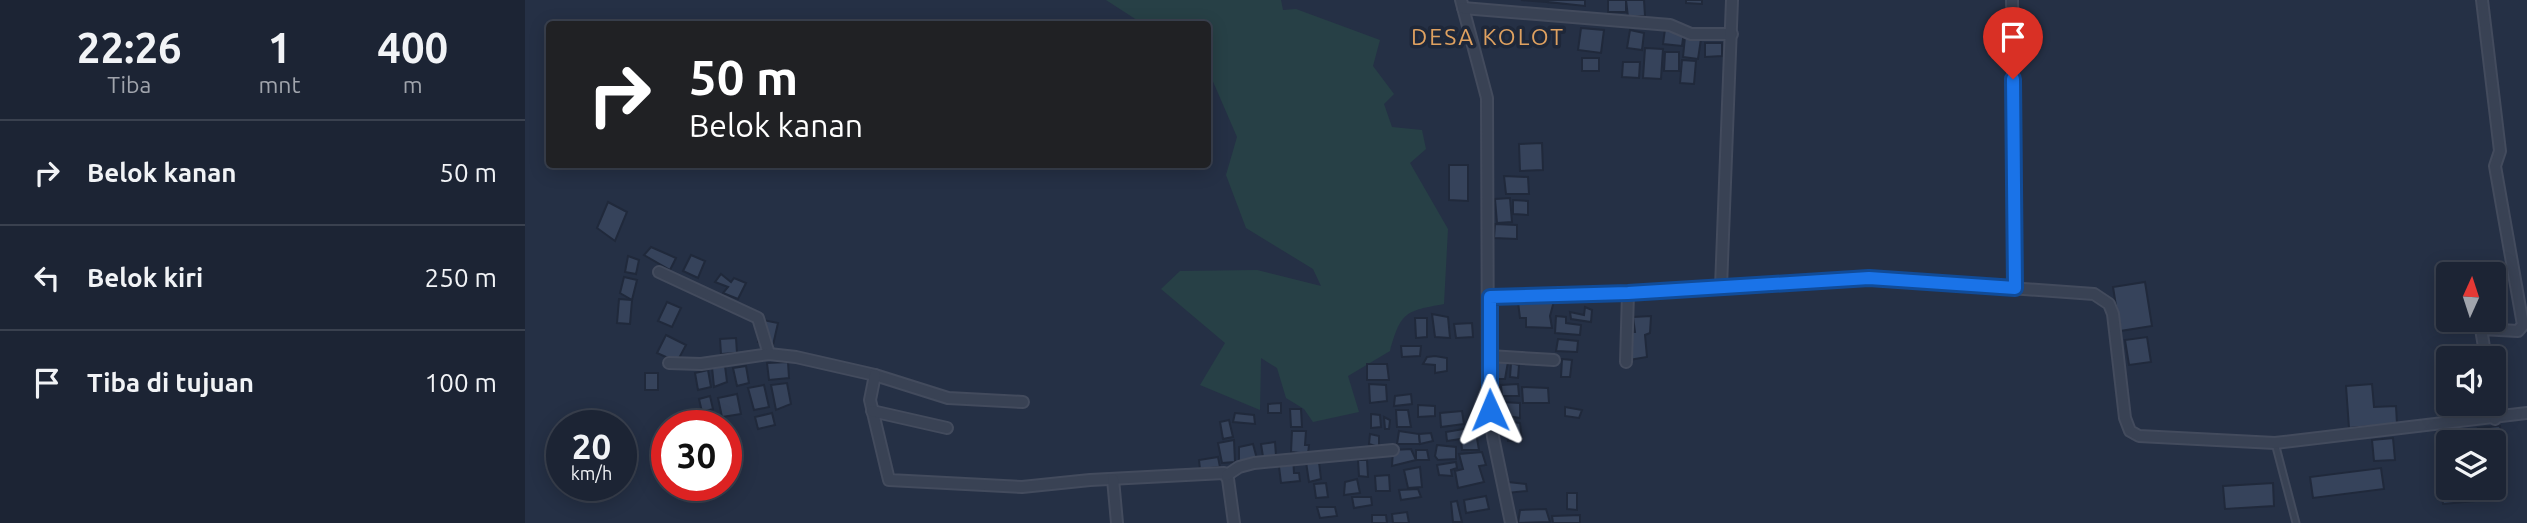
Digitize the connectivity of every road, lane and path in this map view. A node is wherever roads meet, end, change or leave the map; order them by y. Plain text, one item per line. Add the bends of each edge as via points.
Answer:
1 (1732, 0) edge
2 (2012, 0) edge
3 (2482, 0) edge
4 (1462, 4) edge
5 (1732, 34) junction
6 (659, 272) dead end
7 (1721, 288) junction
8 (2015, 288) junction
9 (1628, 293) junction
10 (1490, 297) junction
11 (2506, 330) edge
12 (769, 354) junction
13 (1489, 356) junction
14 (1554, 360) dead end
15 (1626, 362) dead end
16 (669, 363) dead end
17 (875, 374) junction
18 (1023, 402) dead end
19 (872, 411) junction
20 (2527, 413) edge
21 (2495, 416) edge
22 (2495, 419) junction
23 (947, 428) dead end
24 (2275, 443) junction
25 (1392, 450) dead end
26 (1227, 475) junction
27 (1113, 479) junction
28 (1117, 523) edge
29 (1234, 523) edge
30 (1511, 523) edge
31 (2296, 523) edge

1 - 5 street
2 - 8 street
3 - 11 street via 2500,151 2495,166 2523,325 2518,331
4 - 5 street via 1670,25 1698,35
4 - 10 street via 1487,98
5 - 7 street
6 - 12 street via 758,318
7 - 8 street via 1869,278
7 - 9 street
8 - 24 street via 2094,294 2109,304 2130,431 2139,436
9 - 10 street
9 - 15 street
10 - 13 street
12 - 16 street via 701,364
12 - 17 street
13 - 14 street
13 - 30 street via 1493,437
17 - 18 street via 948,398
17 - 19 street
19 - 23 street
19 - 27 street via 891,481 1022,487
20 - 22 street
21 - 22 street
22 - 24 street
24 - 31 lane
25 - 26 street via 1254,463
26 - 27 street
26 - 29 street
27 - 28 street

